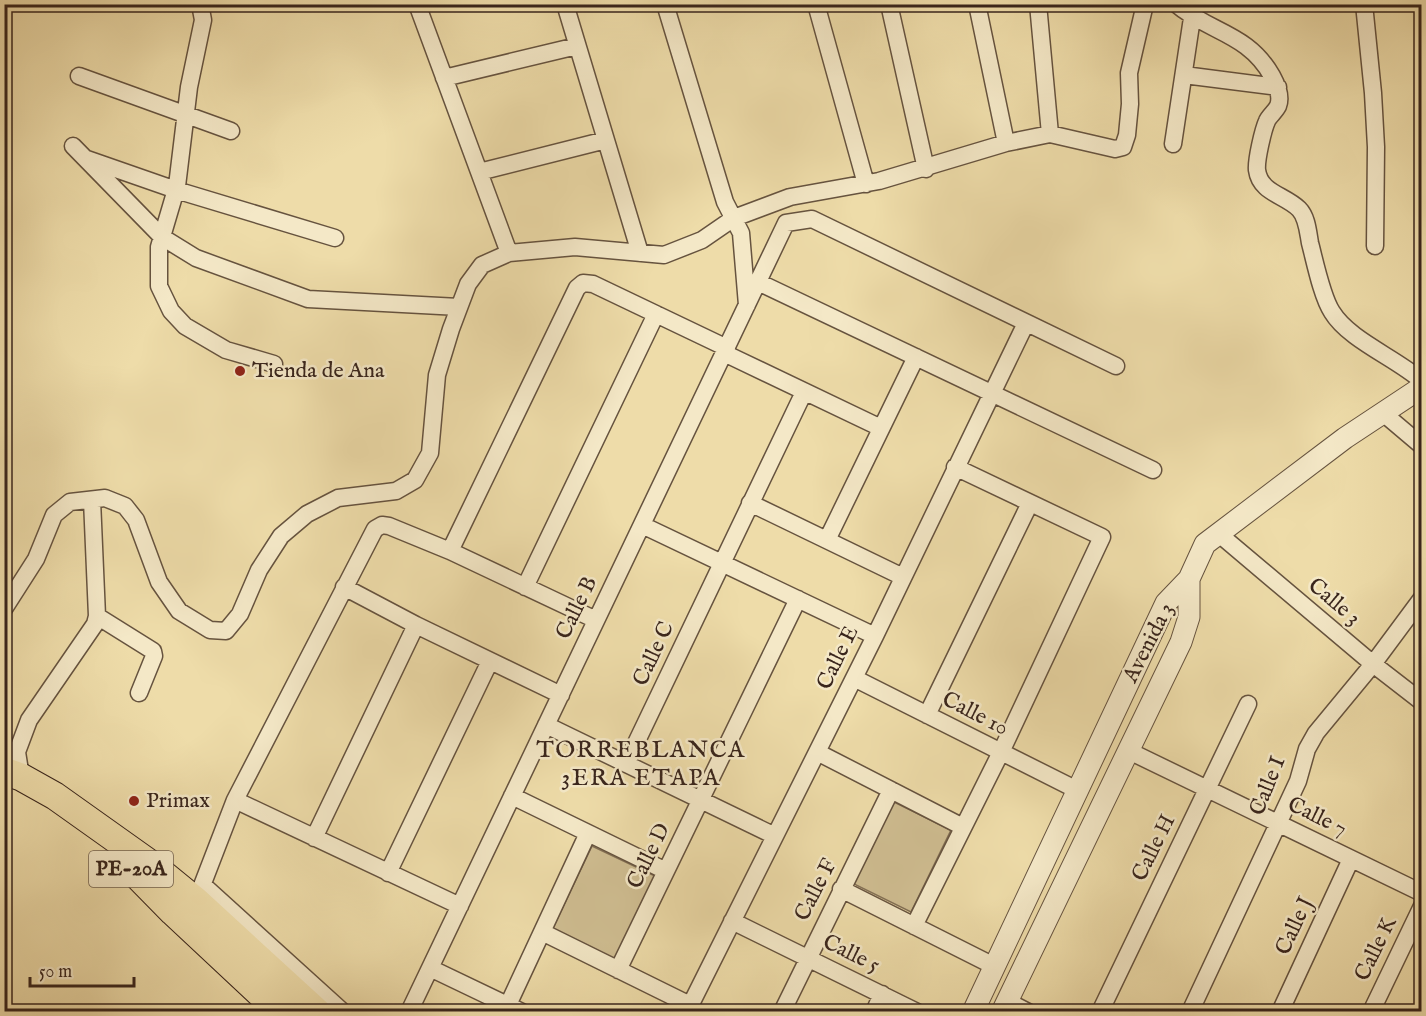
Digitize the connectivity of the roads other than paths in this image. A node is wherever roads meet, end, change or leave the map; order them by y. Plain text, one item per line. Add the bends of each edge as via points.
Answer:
1 (200, 4) edge
2 (565, 4) edge
3 (664, 4) edge
4 (816, 4) edge
5 (889, 4) edge
6 (978, 4) edge
7 (1038, 4) edge
8 (1145, 4) edge
9 (1176, 4) edge
10 (1364, 4) edge
11 (422, 6) edge
12 (1192, 18) junction
13 (577, 46) junction
14 (1184, 75) junction
15 (79, 76) dead end
16 (444, 78) junction
17 (1278, 87) junction
18 (186, 116) junction
19 (231, 131) dead end
20 (1050, 135) junction
21 (606, 140) junction
22 (1006, 143) junction
23 (1173, 144) dead end
24 (926, 169) junction
25 (479, 172) junction
26 (866, 184) junction
27 (176, 189) junction
28 (734, 218) junction
29 (162, 237) junction
30 (335, 238) dead end
31 (1375, 246) dead end
32 (509, 253) junction
33 (640, 253) junction
34 (758, 282) junction
35 (747, 306) junction
36 (459, 307) junction
37 (656, 314) junction
38 (1026, 322) junction
39 (725, 351) junction
40 (916, 357) junction
41 (274, 364) dead end
42 (1116, 366) dead end
43 (1422, 381) edge
44 (1422, 387) edge
45 (804, 392) junction
46 (991, 393) junction
47 (1383, 413) junction
48 (881, 428) junction
49 (1422, 446) edge
50 (955, 468) junction
51 (1153, 470) dead end
52 (92, 500) junction
53 (750, 503) junction
54 (1030, 503) junction
55 (642, 525) junction
56 (1219, 534) junction
57 (827, 540) junction
58 (450, 551) junction
59 (721, 563) junction
60 (903, 577) junction
61 (1189, 579) junction
62 (344, 587) junction
63 (525, 587) junction
64 (1422, 598) edge
65 (798, 599) junction
66 (4, 609) edge
67 (97, 616) junction
68 (596, 620) junction
69 (416, 625) junction
70 (875, 636) junction
71 (490, 661) junction
72 (1372, 664) junction
73 (854, 678) junction
74 (139, 693) dead end
75 (561, 695) junction
76 (1422, 702) edge
77 (1248, 704) dead end
78 (927, 715) junction
79 (546, 726) junction
80 (1128, 751) junction
81 (817, 752) junction
82 (1001, 752) junction
83 (626, 764) junction
84 (13, 774) edge
85 (1207, 789) junction
86 (891, 790) junction
87 (1077, 790) junction
88 (512, 796) junction
89 (701, 800) junction
90 (235, 801) junction
91 (1278, 823) junction
92 (963, 827) junction
93 (588, 833) junction
94 (775, 836) junction
95 (315, 838) junction
96 (1351, 859) junction
97 (666, 871) junction
98 (388, 873) junction
99 (842, 889) junction
100 (1422, 892) edge
101 (195, 903) junction
102 (460, 906) junction
103 (1422, 906) edge
104 (732, 921) junction
105 (914, 926) junction
106 (542, 932) junction
107 (807, 957) junction
108 (994, 966) junction
109 (430, 968) junction
110 (618, 969) junction
111 (882, 994) junction
112 (1004, 1006) edge
113 (515, 1008) edge
114 (688, 1008) edge
115 (280, 1011) edge
116 (317, 1011) edge
117 (343, 1011) edge
118 (409, 1011) edge
119 (782, 1011) edge
120 (874, 1011) edge
121 (918, 1011) edge
122 (972, 1011) edge
123 (1028, 1011) edge
124 (1100, 1011) edge
125 (1190, 1011) edge
126 (1280, 1011) edge
127 (1371, 1011) edge

1 - 18 street via 202,20
2 - 13 street
3 - 28 street via 725,202
4 - 26 street
5 - 24 street
6 - 22 street
7 - 20 street
8 - 20 street via 1129,73 1130,104 1123,147 1115,149
9 - 12 street
10 - 31 street via 1376,147
11 - 16 street
12 - 14 street
12 - 17 street via 1250,47 1267,66
13 - 16 street
13 - 21 street
14 - 17 street
14 - 23 street
15 - 18 street
16 - 25 street
17 - 43 street via 1278,105 1267,121 1257,169 1263,185 1299,209 1306,222 1331,312 1347,330
18 - 19 street
18 - 27 street
20 - 22 street
21 - 25 street
21 - 33 street
22 - 24 street
24 - 26 street
25 - 32 street
26 - 28 street via 790,197
27 - 29 street
27 - 29 street via 79,152
27 - 30 street
28 - 33 street via 702,240 664,255
28 - 35 street via 741,233
29 - 36 street via 196,258 308,299
29 - 41 street via 159,286 171,311 184,326 226,350
32 - 33 street via 575,247
32 - 36 street via 482,265 468,284
34 - 35 street, Calle B
34 - 38 street, Calle B via 786,224 812,219
34 - 40 street
35 - 39 street, Calle B
36 - 52 street via 437,375 430,453 415,480 396,491 338,498 307,514 281,536 259,570 240,614 226,631 210,630 179,611 159,582 136,520 125,506 105,498
37 - 39 street
37 - 58 street via 593,284 583,283 577,288
37 - 63 street
38 - 42 street
38 - 46 street, Calle E
39 - 45 street
39 - 55 street, Calle B
40 - 46 street
40 - 48 street
44 - 47 street
45 - 48 street
45 - 53 street, Calle C
46 - 50 street, Calle E
46 - 51 street
47 - 49 street
47 - 56 street
48 - 57 street
50 - 54 street
50 - 60 street, Calle E
52 - 66 street via 70,502 54,515 36,559
52 - 67 street
53 - 57 street
53 - 59 street, Calle C
54 - 78 street
54 - 82 street via 1102,537
55 - 59 street
55 - 68 street, Calle B
56 - 61 street via 1205,544
56 - 72 street, Calle 3
57 - 60 street
58 - 62 street via 382,525 375,529
58 - 63 street
59 - 65 street
59 - 83 street, Calle C
60 - 70 street, Calle E
61 - 80 street, Avenida 3 via 1189,616 1181,642
61 - 87 street, Avenida 3 via 1166,603
62 - 69 street
62 - 90 street
63 - 68 street
64 - 72 street, Calle I
65 - 70 street
65 - 89 street, Calle D
67 - 74 street via 153,651
67 - 84 street via 29,720
68 - 75 street, Calle B
69 - 71 street
69 - 95 street
70 - 73 street, Calle E
71 - 75 street
71 - 98 street
72 - 76 street, Calle 3
72 - 91 street, Calle I via 1316,733
73 - 78 street, Calle 10
73 - 81 street, Calle E
75 - 79 street, Calle B
77 - 85 street, Calle H
78 - 82 street, Calle 10
79 - 83 street
79 - 88 street, Calle B
80 - 85 street, Calle 7
80 - 112 street, Avenida 3
81 - 86 street
81 - 94 street, Calle E
82 - 87 street, Calle 10
82 - 92 street
83 - 89 street
84 - 101 highway, PE-20A via 54,795 152,865
85 - 91 street, Calle 7
85 - 124 street, Calle H
86 - 92 street
86 - 99 street, Calle F
87 - 108 street, Avenida 3
88 - 93 street
88 - 102 street, Calle B
89 - 94 street
89 - 97 street, Calle D
90 - 95 street
90 - 101 street
91 - 96 street, Calle 7
91 - 125 street, Calle I
92 - 105 street
93 - 97 street
93 - 106 street
94 - 104 street, Calle E
95 - 98 street
96 - 100 street, Calle 7
96 - 126 street, Calle J
97 - 110 street, Calle D
98 - 102 street
99 - 105 street
99 - 107 street, Calle F
101 - 115 highway, PE-20A
101 - 116 highway, PE-20A
101 - 117 street
102 - 109 street, Calle B
103 - 127 street, Calle K
104 - 107 street, Calle 5
104 - 114 street, Calle E
105 - 108 street
106 - 110 street
106 - 113 street
107 - 111 street, Calle 5
107 - 119 street, Calle F
108 - 122 street, Avenida 3
109 - 113 street
109 - 118 street, Calle B
110 - 114 street
111 - 120 street
111 - 121 street, Calle 5
112 - 123 street

